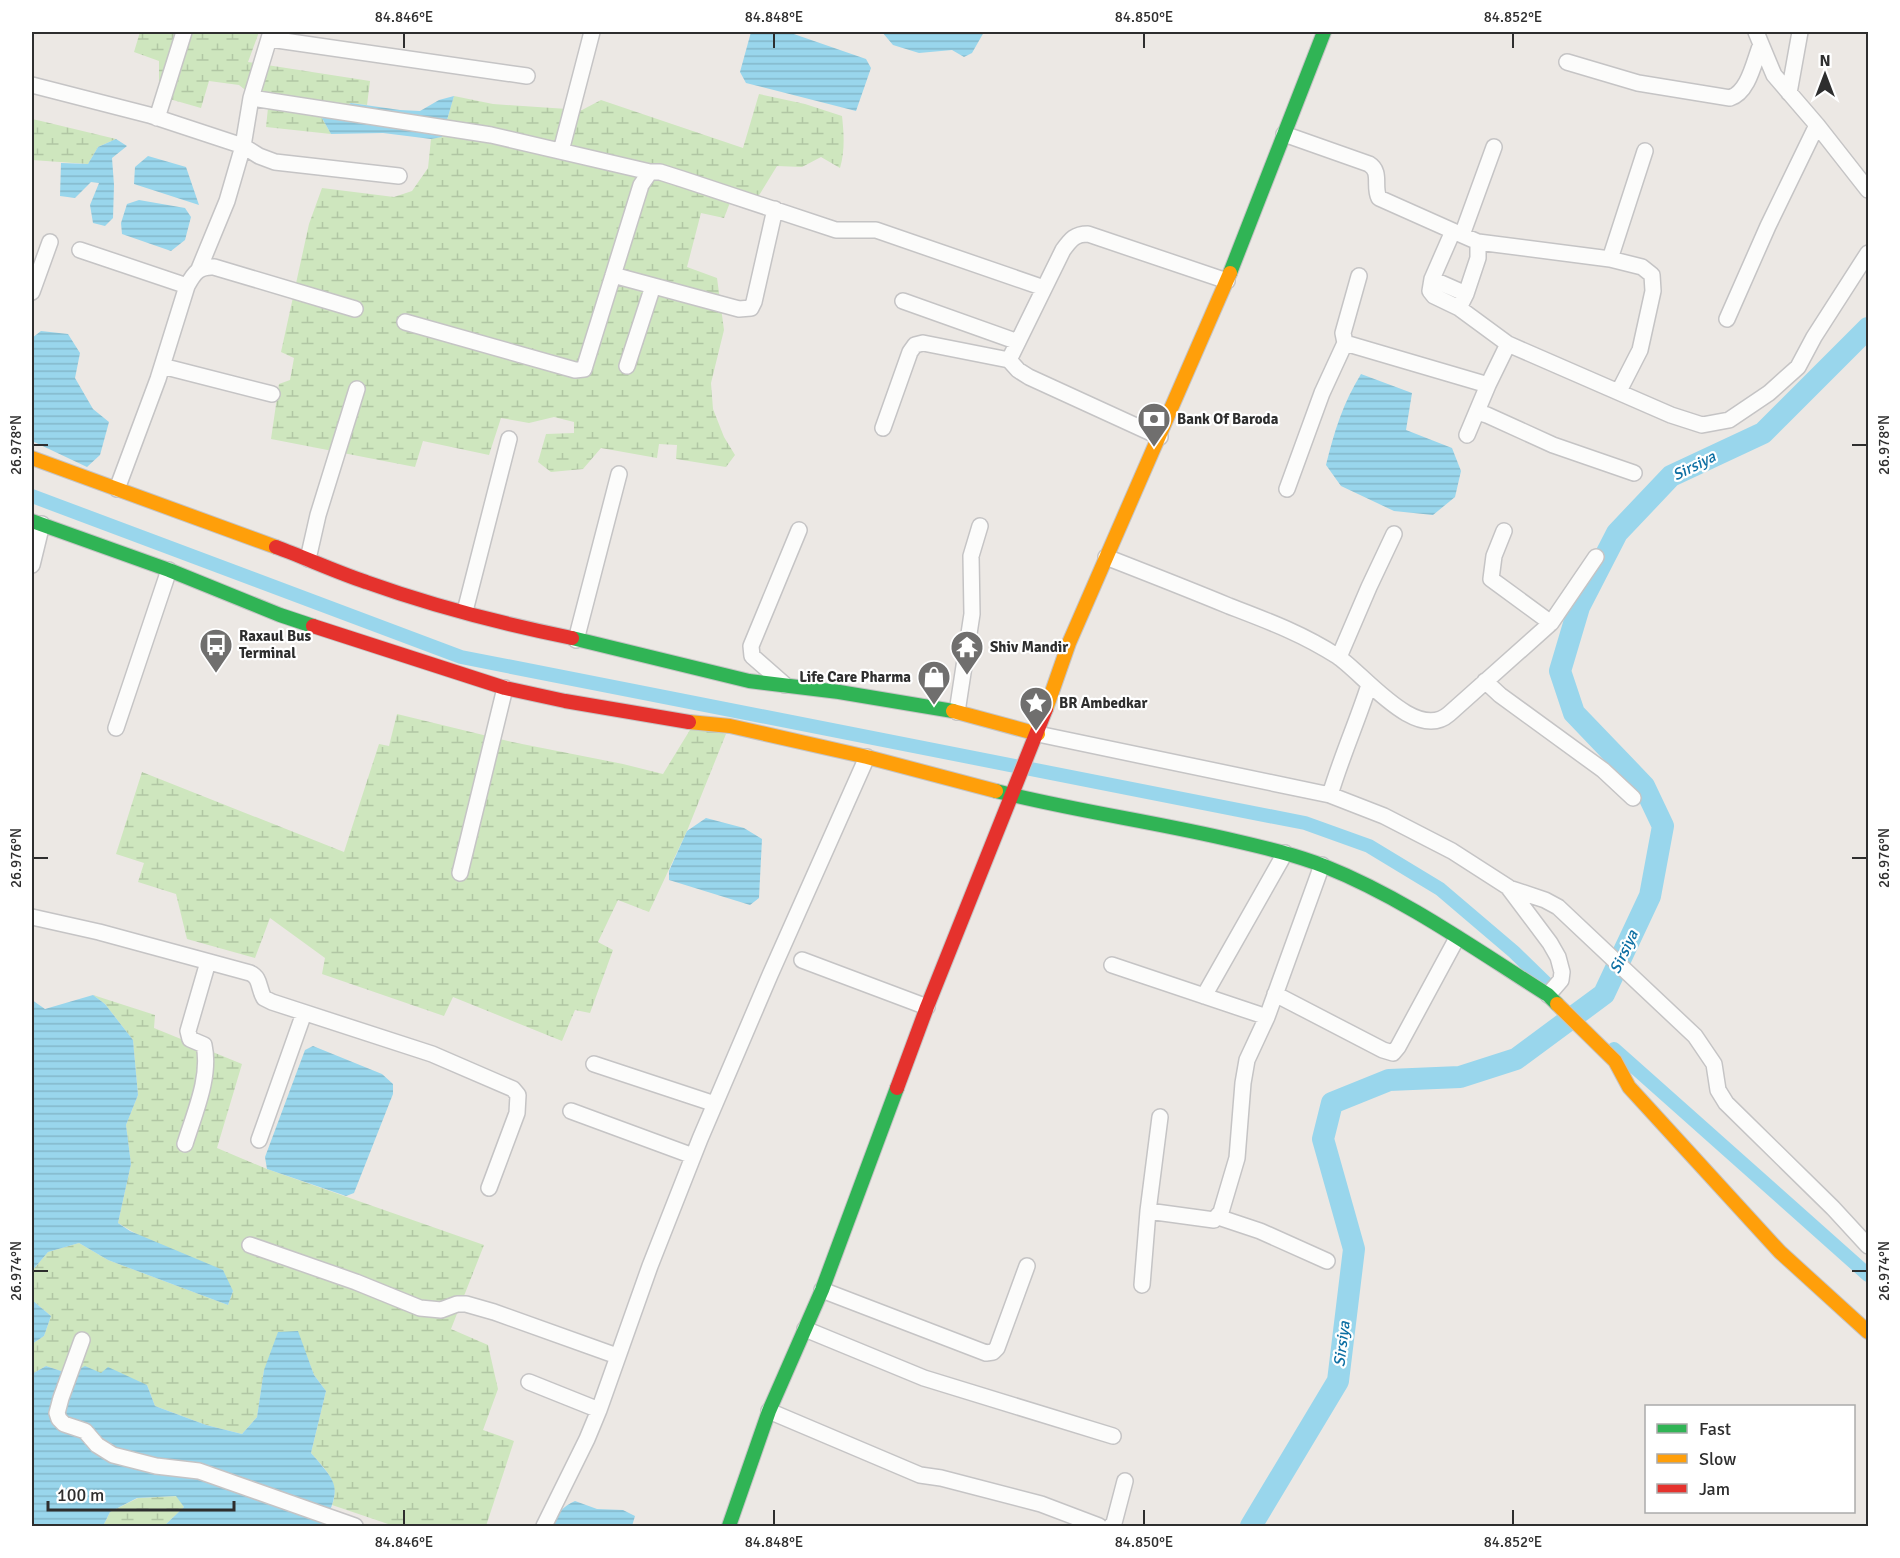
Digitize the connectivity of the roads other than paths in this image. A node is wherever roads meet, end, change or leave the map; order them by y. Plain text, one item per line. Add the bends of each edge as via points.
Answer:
1 (184, 32) edge
2 (592, 32) edge
3 (1324, 32) edge
4 (1800, 32) edge
5 (270, 35) edge
6 (1758, 38) edge
7 (1567, 62) dead end
8 (527, 76) dead end
9 (32, 86) edge
10 (1789, 93) junction
11 (251, 98) junction
12 (157, 118) junction
13 (1818, 125) junction
14 (1284, 134) junction
15 (243, 146) junction
16 (1494, 147) dead end
17 (561, 151) junction
18 (1645, 151) dead end
19 (650, 172) junction
20 (399, 176) dead end
21 (1869, 190) edge
22 (775, 209) junction
23 (1458, 233) junction
24 (50, 242) dead end
25 (1478, 242) junction
26 (80, 250) dead end
27 (1869, 253) edge
28 (1610, 259) junction
29 (200, 269) junction
30 (613, 275) junction
31 (1359, 276) dead end
32 (1227, 281) junction
33 (187, 286) junction
34 (653, 286) junction
35 (1044, 288) junction
36 (32, 292) edge
37 (903, 301) dead end
38 (1462, 301) junction
39 (355, 309) dead end
40 (1727, 319) dead end
41 (405, 322) dead end
42 (1018, 342) junction
43 (1345, 343) junction
44 (1508, 344) junction
45 (1009, 360) junction
46 (162, 366) junction
47 (627, 366) dead end
48 (1488, 385) junction
49 (357, 389) dead end
50 (1619, 391) junction
51 (272, 394) dead end
52 (1476, 412) junction
53 (882, 428) dead end
54 (1467, 435) dead end
55 (1160, 437) junction
56 (509, 439) dead end
57 (32, 458) edge
58 (619, 474) dead end
59 (1634, 474) dead end
60 (117, 489) junction
61 (1287, 489) dead end
62 (37, 522) edge
63 (980, 526) dead end
64 (799, 530) dead end
65 (1504, 531) dead end
66 (1394, 534) dead end
67 (1106, 557) junction
68 (1596, 557) dead end
69 (308, 559) junction
70 (32, 564) edge
71 (170, 570) junction
72 (465, 611) junction
73 (1551, 623) junction
74 (576, 640) junction
75 (1339, 657) junction
76 (1485, 681) junction
77 (1369, 684) junction
78 (786, 686) junction
79 (505, 688) junction
80 (957, 712) junction
81 (116, 728) dead end
82 (1038, 734) junction
83 (867, 757) junction
84 (1012, 795) junction
85 (1330, 795) junction
86 (1633, 798) dead end
87 (1285, 853) junction
88 (1322, 865) junction
89 (460, 873) dead end
90 (1508, 888) junction
91 (32, 917) edge
92 (1457, 938) junction
93 (802, 960) dead end
94 (208, 962) junction
95 (1112, 965) dead end
96 (1553, 991) junction
97 (1275, 994) junction
98 (1204, 996) junction
99 (927, 1007) junction
100 (304, 1013) junction
101 (1267, 1017) junction
102 (594, 1064) dead end
103 (715, 1104) junction
104 (572, 1111) dead end
105 (1160, 1117) dead end
106 (259, 1140) dead end
107 (185, 1144) dead end
108 (693, 1156) junction
109 (489, 1188) dead end
110 (1148, 1211) junction
111 (1218, 1217) junction
112 (250, 1245) dead end
113 (1869, 1246) edge
114 (1327, 1261) dead end
115 (1027, 1266) dead end
116 (1142, 1285) dead end
117 (822, 1290) junction
118 (805, 1329) junction
119 (1869, 1332) edge
120 (82, 1340) dead end
121 (617, 1356) junction
122 (529, 1382) dead end
123 (599, 1410) junction
124 (769, 1411) junction
125 (1113, 1436) dead end
126 (1125, 1481) dead end
127 (355, 1527) edge
128 (544, 1527) edge
129 (729, 1527) edge
130 (1100, 1527) edge
131 (1111, 1527) edge

1 - 12 street
2 - 17 street
3 - 14 main road
4 - 10 street
5 - 8 street
5 - 11 street
6 - 7 street via 1743,89 1730,98 1638,83
6 - 10 street via 1774,75
9 - 12 street
10 - 13 street
11 - 15 street
11 - 17 street via 491,135
12 - 15 street
13 - 21 street
13 - 40 street
14 - 23 street via 1370,164 1376,171 1378,198
14 - 32 main road
15 - 20 street via 275,162
15 - 29 street via 227,201
16 - 23 street
17 - 19 street
18 - 28 street
19 - 22 street via 682,178
19 - 30 street via 641,184
22 - 34 street via 751,308 739,309
22 - 35 street via 836,230 876,230
23 - 25 street
23 - 38 street via 1432,279 1430,291 1434,296
24 - 36 street
25 - 28 street
25 - 38 street via 1478,258
26 - 33 street
27 - 50 street via 1798,367 1729,420 1702,425
28 - 50 street via 1642,267 1654,281 1640,350
29 - 33 street
29 - 39 street via 214,267
30 - 34 street
30 - 41 street via 586,364 580,370
31 - 43 street via 1343,333
32 - 35 street via 1088,234 1078,234 1063,250
32 - 55 main road
33 - 46 street
34 - 47 street
35 - 42 street
37 - 42 street
38 - 44 street
42 - 45 street
43 - 48 street
43 - 61 street
44 - 48 street
44 - 50 street
45 - 53 street via 923,342 915,345
45 - 55 street via 1029,377
46 - 51 street
46 - 60 street
48 - 52 street
49 - 69 street
52 - 54 street
52 - 59 street
55 - 67 main road
56 - 72 street
57 - 60 main road
58 - 74 street
60 - 69 main road
62 - 70 street
62 - 71 main road
63 - 80 street via 971,556 972,614
64 - 78 street via 752,646 752,656
65 - 73 street via 1494,556 1491,579
66 - 75 street
67 - 75 street via 1298,633
67 - 82 main road via 1069,643
68 - 73 street
69 - 72 main road via 413,598
71 - 79 main road via 280,615
71 - 81 street
72 - 74 main road
73 - 76 street
74 - 78 main road
75 - 77 street
76 - 77 street via 1436,722 1418,719
76 - 86 street via 1603,770
77 - 85 street
78 - 80 main road
79 - 83 main road via 670,720 730,726
79 - 89 street
80 - 82 main road
82 - 84 main road
82 - 85 street
83 - 84 main road
83 - 103 street
84 - 87 main road via 1178,827
84 - 99 main road
85 - 90 street via 1384,816 1452,851
87 - 88 main road
87 - 98 street
88 - 92 main road via 1414,910
88 - 97 street
90 - 96 street via 1558,957 1562,972
90 - 113 street via 1558,907 1695,1036 1714,1064 1718,1090 1726,1103
91 - 94 street
92 - 96 main road
92 - 97 street via 1393,1053
93 - 99 street
94 - 100 street via 256,976 264,998
94 - 107 street via 188,1031 190,1039 204,1046 205,1066
95 - 98 street
96 - 119 main road via 1615,1061 1629,1087 1780,1252
97 - 101 street
98 - 101 street
99 - 117 main road
100 - 106 street
100 - 109 street via 432,1054 513,1089 518,1095 517,1113
101 - 111 street via 1247,1060 1237,1158
102 - 103 street
103 - 108 street
104 - 108 street
105 - 110 street
108 - 121 street
110 - 111 street via 1214,1220
110 - 116 street
111 - 114 street
112 - 121 street via 420,1308 441,1310 466,1304
115 - 117 street via 997,1348 986,1353
117 - 118 main road
118 - 124 main road
118 - 125 street via 924,1378
120 - 127 street via 57,1413 64,1424 85,1431 113,1455 199,1471
121 - 123 street
122 - 123 street
123 - 128 street
124 - 129 main road
124 - 130 street via 920,1475 1041,1504
126 - 131 street

